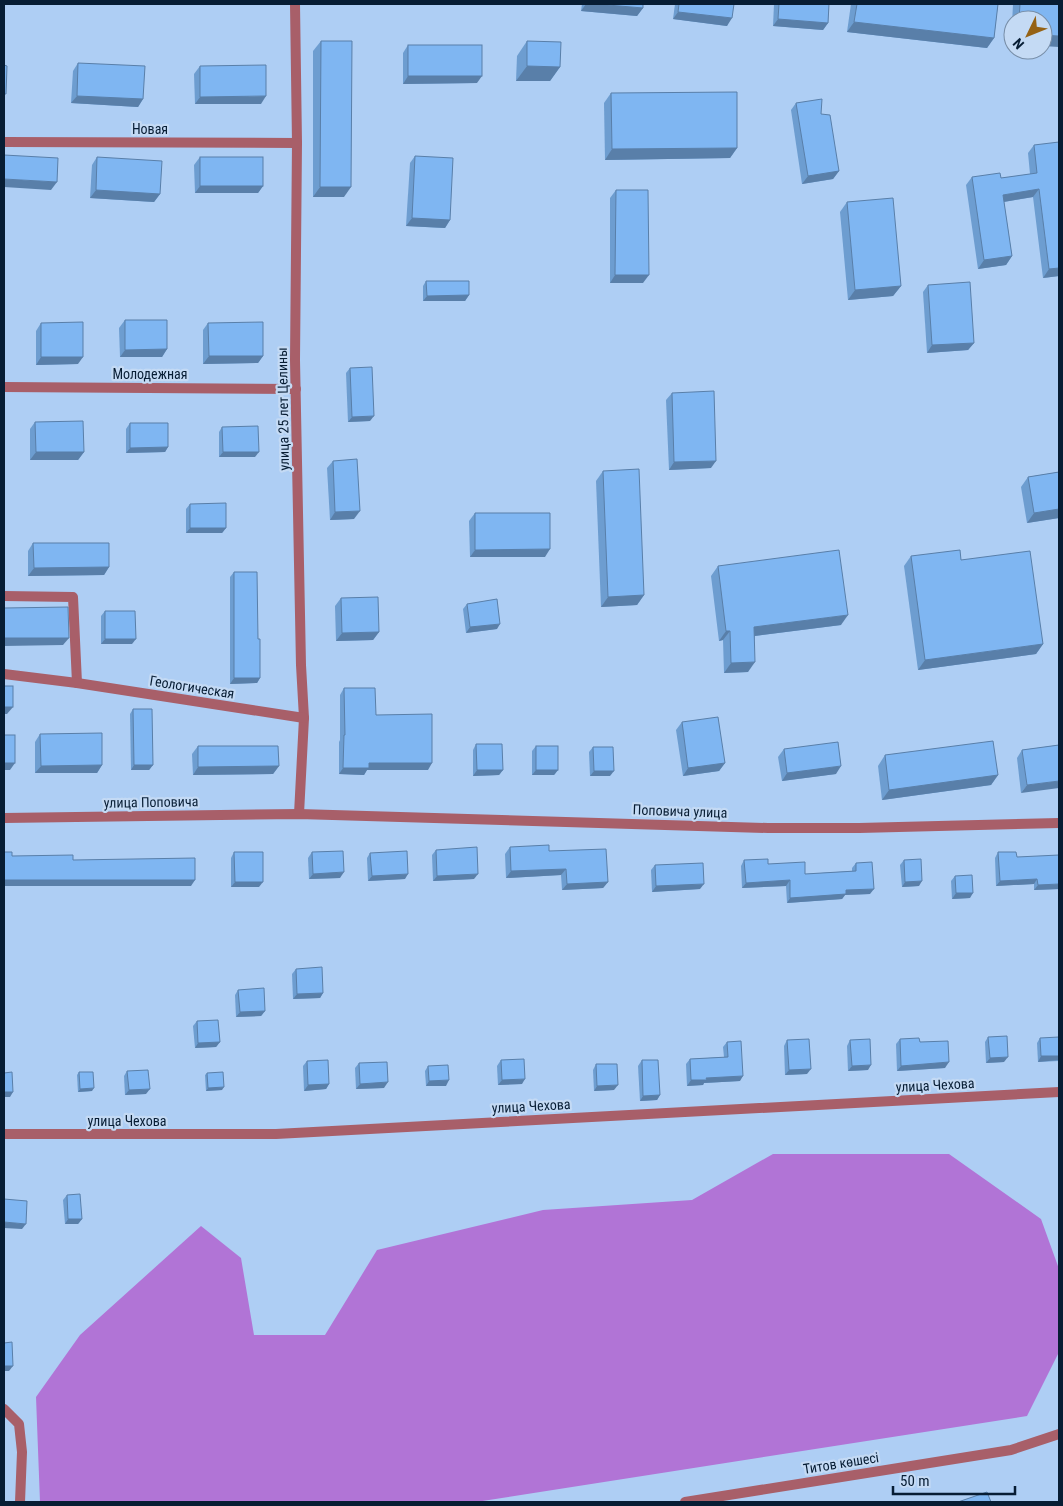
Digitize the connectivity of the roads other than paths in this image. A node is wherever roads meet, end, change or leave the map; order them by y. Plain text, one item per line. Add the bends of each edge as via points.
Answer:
1 (295, 4) edge
2 (4, 142) edge
3 (297, 143) junction
4 (4, 387) edge
5 (296, 389) junction
6 (4, 596) edge
7 (4, 674) edge
8 (77, 683) junction
9 (304, 718) junction
10 (299, 814) junction
11 (4, 818) edge
12 (1059, 823) edge
13 (1059, 1092) edge
14 (4, 1134) edge
15 (4, 1410) edge
16 (1059, 1434) edge
17 (20, 1502) edge
18 (685, 1502) edge

1 - 3 street, улица 25 лет Целины
2 - 3 street, Новая
3 - 5 street, улица 25 лет Целины
4 - 5 street, Молодежная
5 - 9 street, улица 25 лет Целины
6 - 8 street via 72,597
7 - 8 street, Геологическая
8 - 9 street, Геологическая
9 - 10 street, улица 25 лет Целины
10 - 11 street, улица Поповича
10 - 12 street, Поповича улица via 778,828
13 - 14 street, улица Чехова via 276,1134
15 - 17 street via 18,1424 22,1452
16 - 18 street, Титов көшесі via 1011,1450

